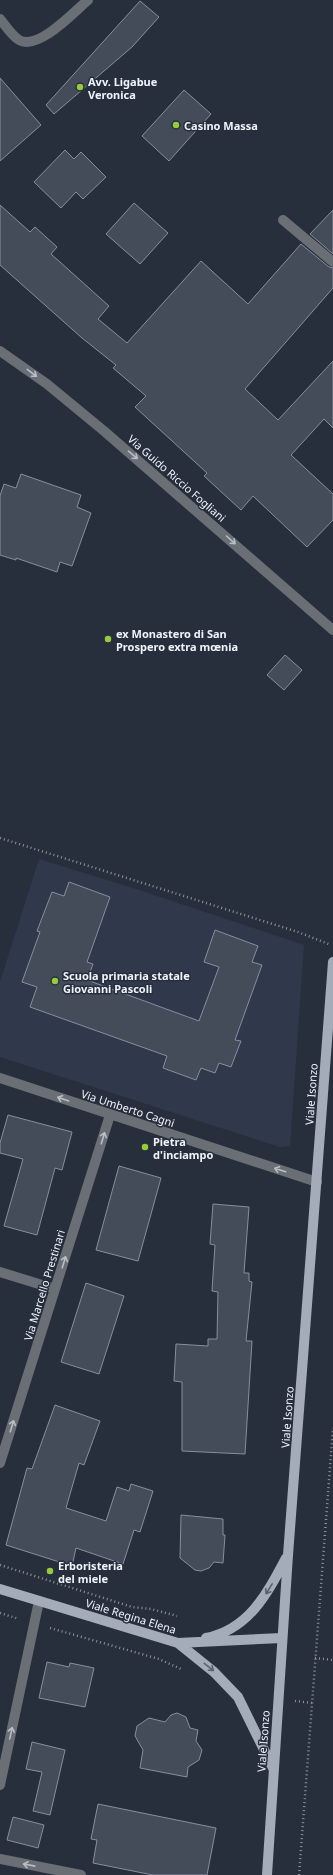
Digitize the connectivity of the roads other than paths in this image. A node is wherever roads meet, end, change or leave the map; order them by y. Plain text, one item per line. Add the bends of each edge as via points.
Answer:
1 (88, 0) edge
2 (0, 19) edge
3 (284, 220) dead end
4 (333, 262) edge
5 (0, 351) edge
6 (333, 630) edge
7 (333, 962) edge
8 (0, 1078) edge
9 (110, 1115) junction
10 (317, 1182) junction
11 (0, 1272) edge
12 (55, 1289) junction
13 (0, 1463) edge
14 (288, 1555) junction
15 (0, 1589) edge
16 (39, 1601) junction
17 (282, 1638) junction
18 (178, 1643) junction
19 (274, 1769) junction
20 (0, 1785) edge
21 (0, 1859) edge
22 (81, 1875) edge
23 (267, 1875) edge

1 - 2 street via 45,36 30,42 18,40
3 - 4 street
5 -> 6 street, Via Guido Riccio Fogliani via 47,384 116,440
7 - 10 main road, Viale Isonzo
9 -> 8 street, Via Umberto Cagni
10 -> 9 street, Via Umberto Cagni
12 -> 9 street, Via Marcello Prestinari
10 - 14 main road, Viale Isonzo
11 - 12 street
13 -> 12 street, Via Marcello Prestinari
14 - 17 main road, Viale Isonzo
14 -> 18 main road via 254,1611 233,1628 212,1637
15 - 16 main road, Viale Regina Elena
16 - 18 main road, Viale Regina Elena
20 -> 16 street
17 - 18 main road, Viale Regina Elena
17 - 19 main road, Viale Isonzo
18 -> 19 main road via 214,1672 238,1697
19 - 23 main road, Viale Isonzo
22 -> 21 street

